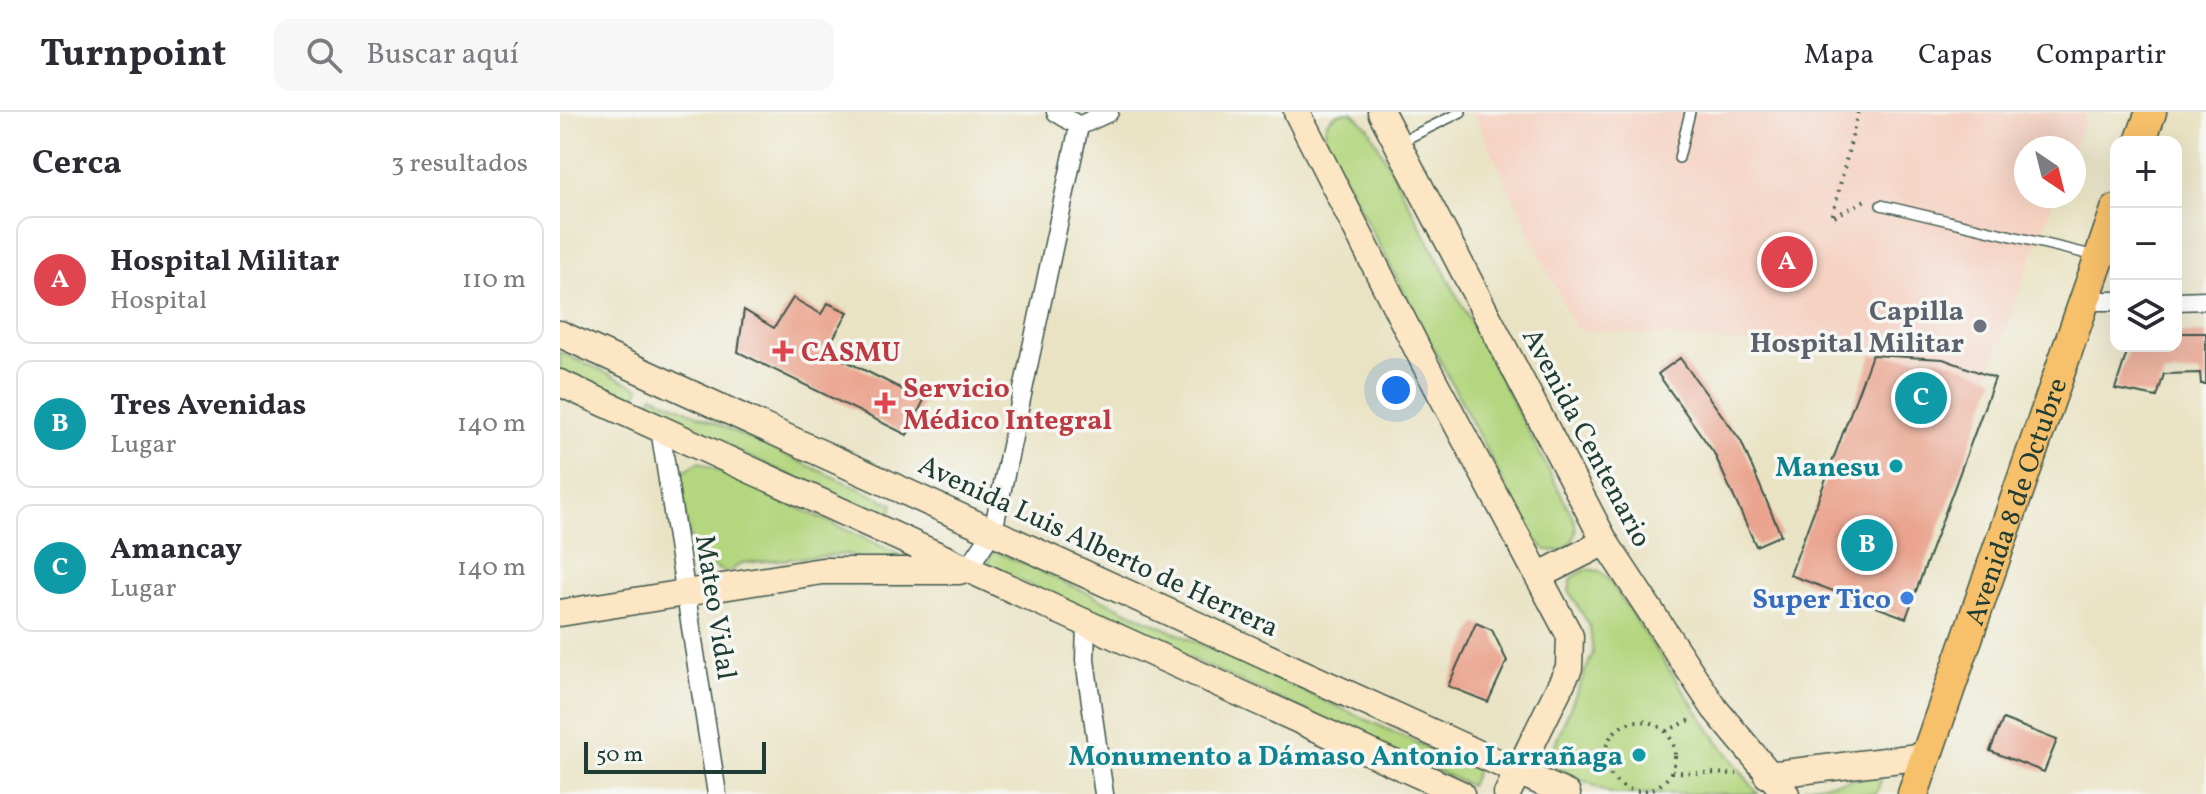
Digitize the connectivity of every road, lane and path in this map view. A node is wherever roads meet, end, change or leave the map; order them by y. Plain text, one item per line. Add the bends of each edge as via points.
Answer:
1 (1056, 112) edge
2 (1109, 112) edge
3 (1297, 112) edge
4 (1381, 112) edge
5 (1461, 112) edge
6 (1690, 112) edge
7 (1858, 112) edge
8 (2151, 112) edge
9 (1079, 126) junction
10 (2142, 136) edge
11 (1397, 143) junction
12 (1679, 158) dead end
13 (1881, 205) joint
14 (2110, 227) edge
15 (2099, 257) junction
16 (2206, 300) edge
17 (2083, 301) junction
18 (2110, 301) edge
19 (2182, 301) edge
20 (560, 334) edge
21 (560, 383) edge
22 (660, 429) junction
23 (993, 531) junction
24 (1605, 542) junction
25 (966, 571) junction
26 (1538, 576) junction
27 (687, 593) junction
28 (560, 613) edge
29 (1086, 623) junction
30 (1531, 745) junction
31 (1926, 756) junction
32 (1606, 764) junction
33 (1672, 772) junction
34 (1767, 775) junction
35 (1512, 783) edge
36 (1655, 791) edge
37 (717, 794) edge
38 (1104, 794) edge
39 (1461, 794) edge
40 (1567, 794) edge
41 (1786, 794) edge
42 (1913, 794) edge

1 - 9 street
2 - 9 street
3 - 26 street
4 - 11 street, Avenida Centenario
5 - 11 lane
6 - 12 lane
7 - 13 path via 1832,218 1864,198
8 - 10 main road
9 - 23 street
11 - 24 street, Avenida Centenario
13 - 15 lane
14 - 15 main road, Avenida 8 de Octubre
15 - 17 main road, Avenida 8 de Octubre
16 - 19 street
17 - 18 street
17 - 31 main road, Avenida 8 de Octubre
20 - 23 street, Avenida Luis Alberto de Herrera
21 - 22 street
22 - 25 street
22 - 27 street, Mateo Vidal
23 - 25 street
23 - 35 street, Avenida Luis Alberto de Herrera
24 - 26 street
24 - 34 street, Avenida Centenario via 1715,709
25 - 27 street via 822,571
25 - 29 street
26 - 30 street via 1570,636 1571,651 1569,668
27 - 28 street
27 - 37 street, Mateo Vidal
29 - 38 street via 1085,660
29 - 39 street
30 - 32 path via 1557,759
30 - 35 street
31 - 34 street
31 - 42 main road, Avenida 8 de Octubre
32 - 33 path via 1605,752 1615,732 1634,721 1646,721 1657,724 1672,740
32 - 36 path via 1619,784
33 - 34 path
33 - 36 path
34 - 41 street, Avenida Centenario
35 - 40 street, Avenida Luis Alberto de Herrera

